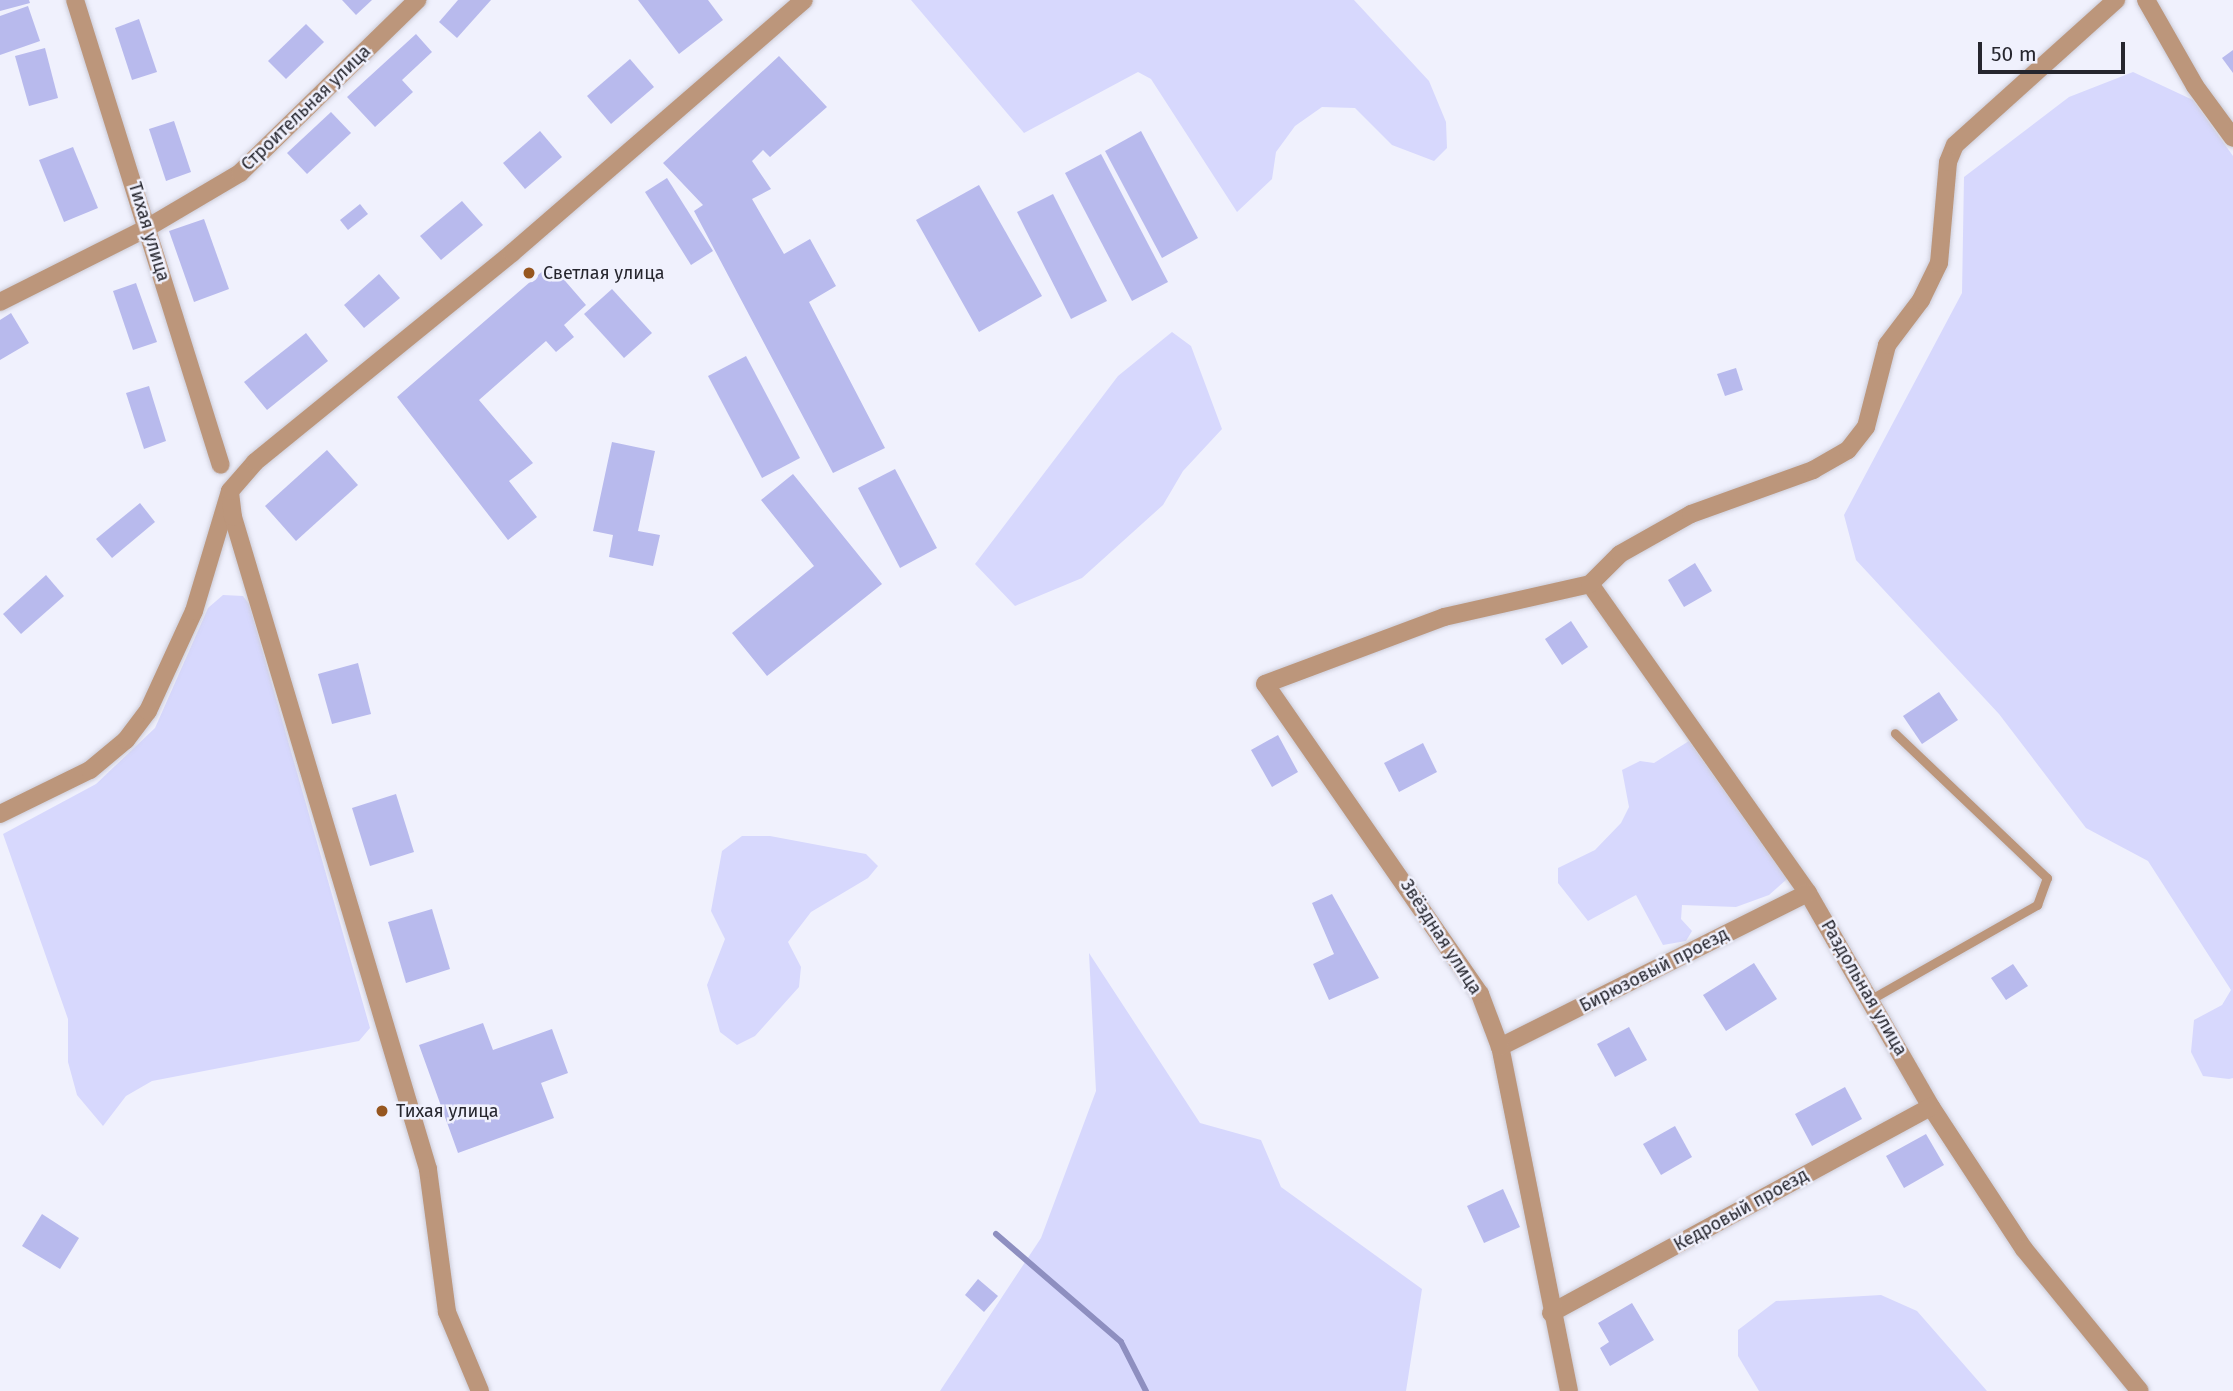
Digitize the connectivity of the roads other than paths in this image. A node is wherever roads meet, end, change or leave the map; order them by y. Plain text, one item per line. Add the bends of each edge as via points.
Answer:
1 (75, 0) edge
2 (417, 0) edge
3 (804, 0) edge
4 (2116, 0) edge
5 (2149, 6) edge
6 (2233, 138) edge
7 (147, 228) junction
8 (0, 302) edge
9 (221, 465) dead end
10 (230, 491) junction
11 (1590, 584) junction
12 (1895, 733) dead end
13 (0, 814) edge
14 (1808, 893) junction
15 (1873, 998) junction
16 (1500, 1047) junction
17 (1931, 1107) junction
18 (1552, 1313) junction
19 (480, 1391) edge
20 (1569, 1391) edge
21 (2140, 1391) edge

1 - 7 street, Тихая улица
2 - 7 street, Строительная улица via 240,173
3 - 10 street via 512,253 255,462
4 - 11 street via 1955,145 1948,162 1939,263 1921,300 1888,345 1866,427 1847,450 1813,470 1691,514 1620,554
5 - 6 street
7 - 8 street, Строительная улица
7 - 9 street, Тихая улица
10 - 13 street via 194,611 148,711 125,740 89,770
10 - 19 street via 233,517 428,1169 447,1312
11 - 14 street, Раздольная улица
11 - 16 street, Звёздная улица via 1444,617 1265,684 1446,938 1480,994
12 - 15 lane via 2047,878 2037,905
14 - 15 street, Раздольная улица
14 - 16 street, Бирюзовый проезд
15 - 17 street, Раздольная улица
16 - 18 street, Звёздная улица
17 - 18 street, Кедровый проезд
17 - 21 street, Раздольная улица via 2024,1249
18 - 20 street, Звёздная улица

